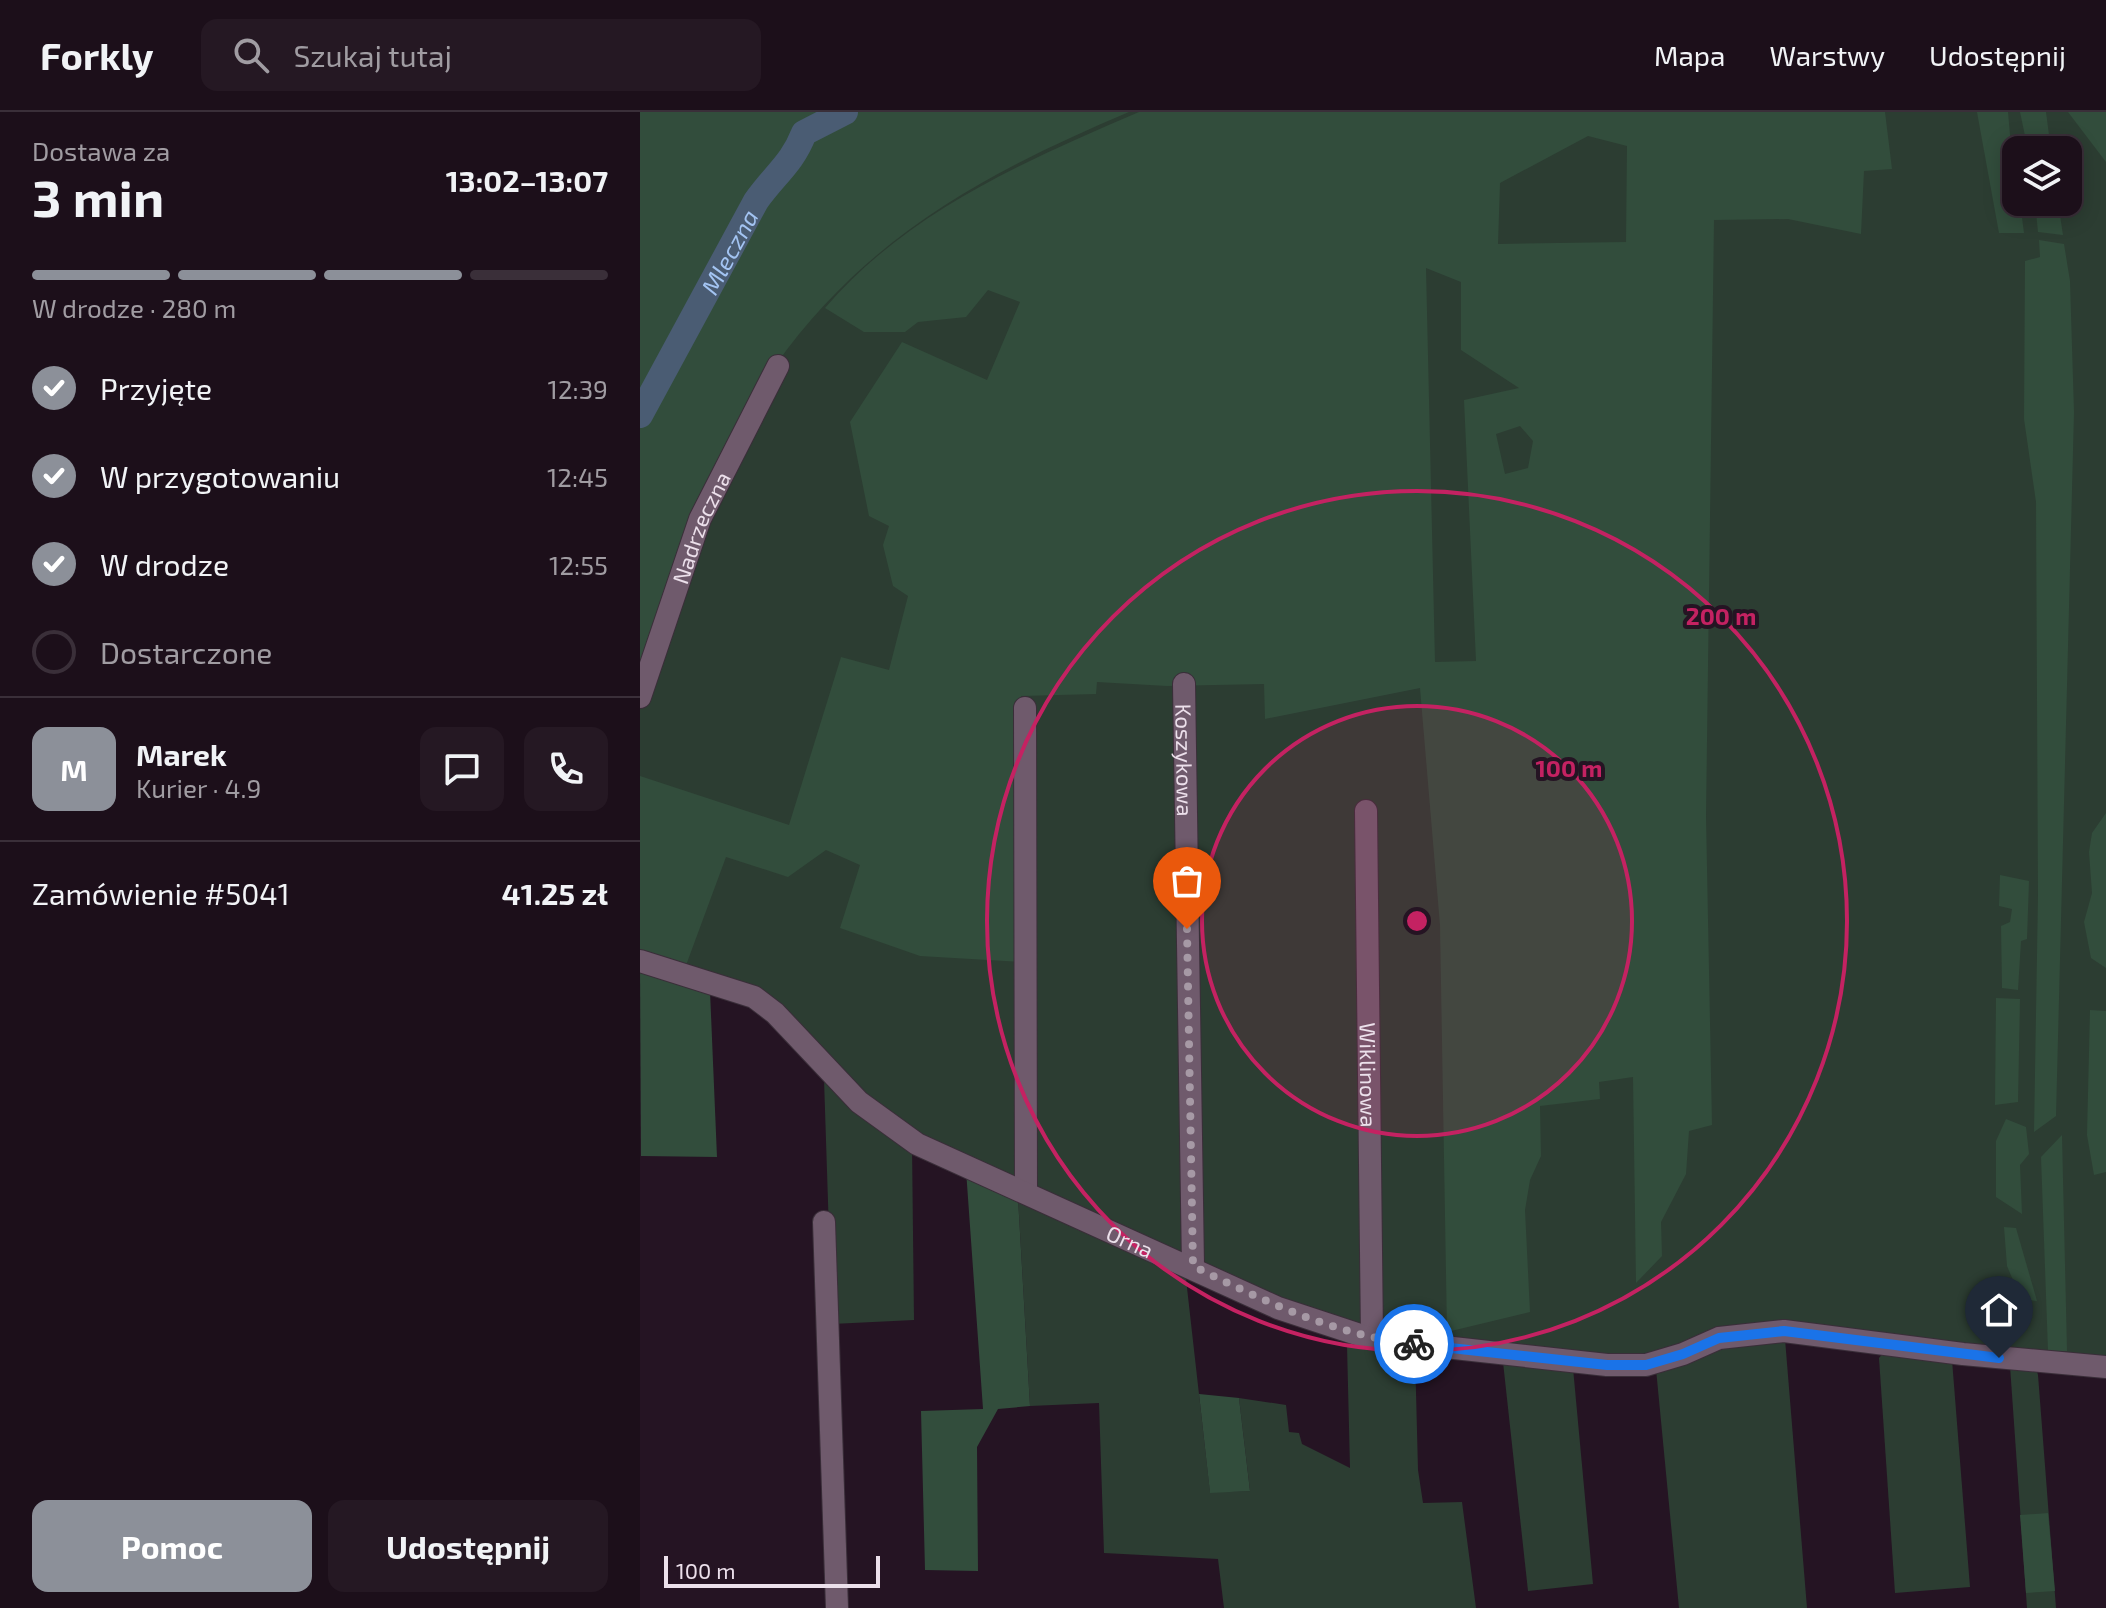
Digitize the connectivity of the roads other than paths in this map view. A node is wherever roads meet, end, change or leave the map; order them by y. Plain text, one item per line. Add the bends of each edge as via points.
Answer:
1 (778, 366) dead end
2 (1184, 684) dead end
3 (640, 697) edge
4 (1025, 708) dead end
5 (1366, 811) dead end
6 (640, 961) edge
7 (1026, 1192) junction
8 (824, 1222) dead end
9 (1193, 1266) junction
10 (1372, 1339) junction
11 (2106, 1367) edge
12 (837, 1608) edge

1 - 3 street, Nadrzeczna via 700,519
2 - 9 street, Koszykowa
4 - 7 street
5 - 10 street, Wiklinowa
6 - 7 street, Orna via 754,997 859,1102 917,1144
7 - 9 street, Orna
8 - 12 street
9 - 10 street, Orna via 1278,1308
10 - 11 street, Orna via 1646,1365 1719,1338 1784,1331

